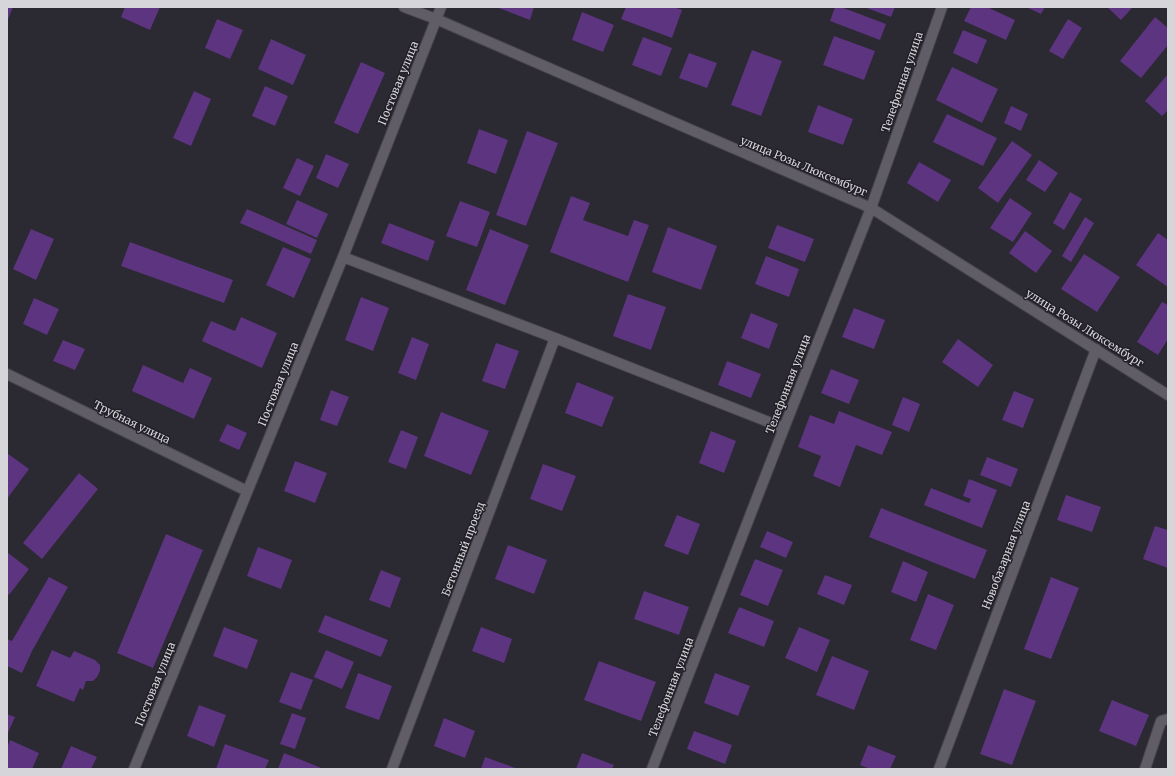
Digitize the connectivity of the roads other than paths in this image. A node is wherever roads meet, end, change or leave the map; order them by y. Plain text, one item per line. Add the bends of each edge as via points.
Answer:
1 (404, 7) edge
2 (441, 7) edge
3 (942, 7) edge
4 (436, 19) junction
5 (871, 208) junction
6 (343, 257) junction
7 (555, 338) junction
8 (1096, 349) junction
9 (7, 374) edge
10 (1168, 395) edge
11 (784, 428) junction
12 (247, 491) junction
13 (1168, 719) edge
14 (134, 769) edge
15 (392, 769) edge
16 (652, 769) edge
17 (939, 769) edge
18 (1145, 769) edge

1 - 4 street, улица Розы Люксембург
2 - 4 street, Постовая улица
3 - 5 street, Телефонная улица
4 - 5 street, улица Розы Люксембург
4 - 6 street, Постовая улица
5 - 8 street, улица Розы Люксембург
5 - 11 street, Телефонная улица
6 - 7 street
6 - 12 street, Постовая улица
7 - 11 street
7 - 15 street, Бетонный проезд
8 - 10 street, улица Розы Люксембург
8 - 17 street, Новобазарная улица
9 - 12 street, Трубная улица
11 - 16 street, Телефонная улица
12 - 14 street, Постовая улица
13 - 18 street via 1161,721

